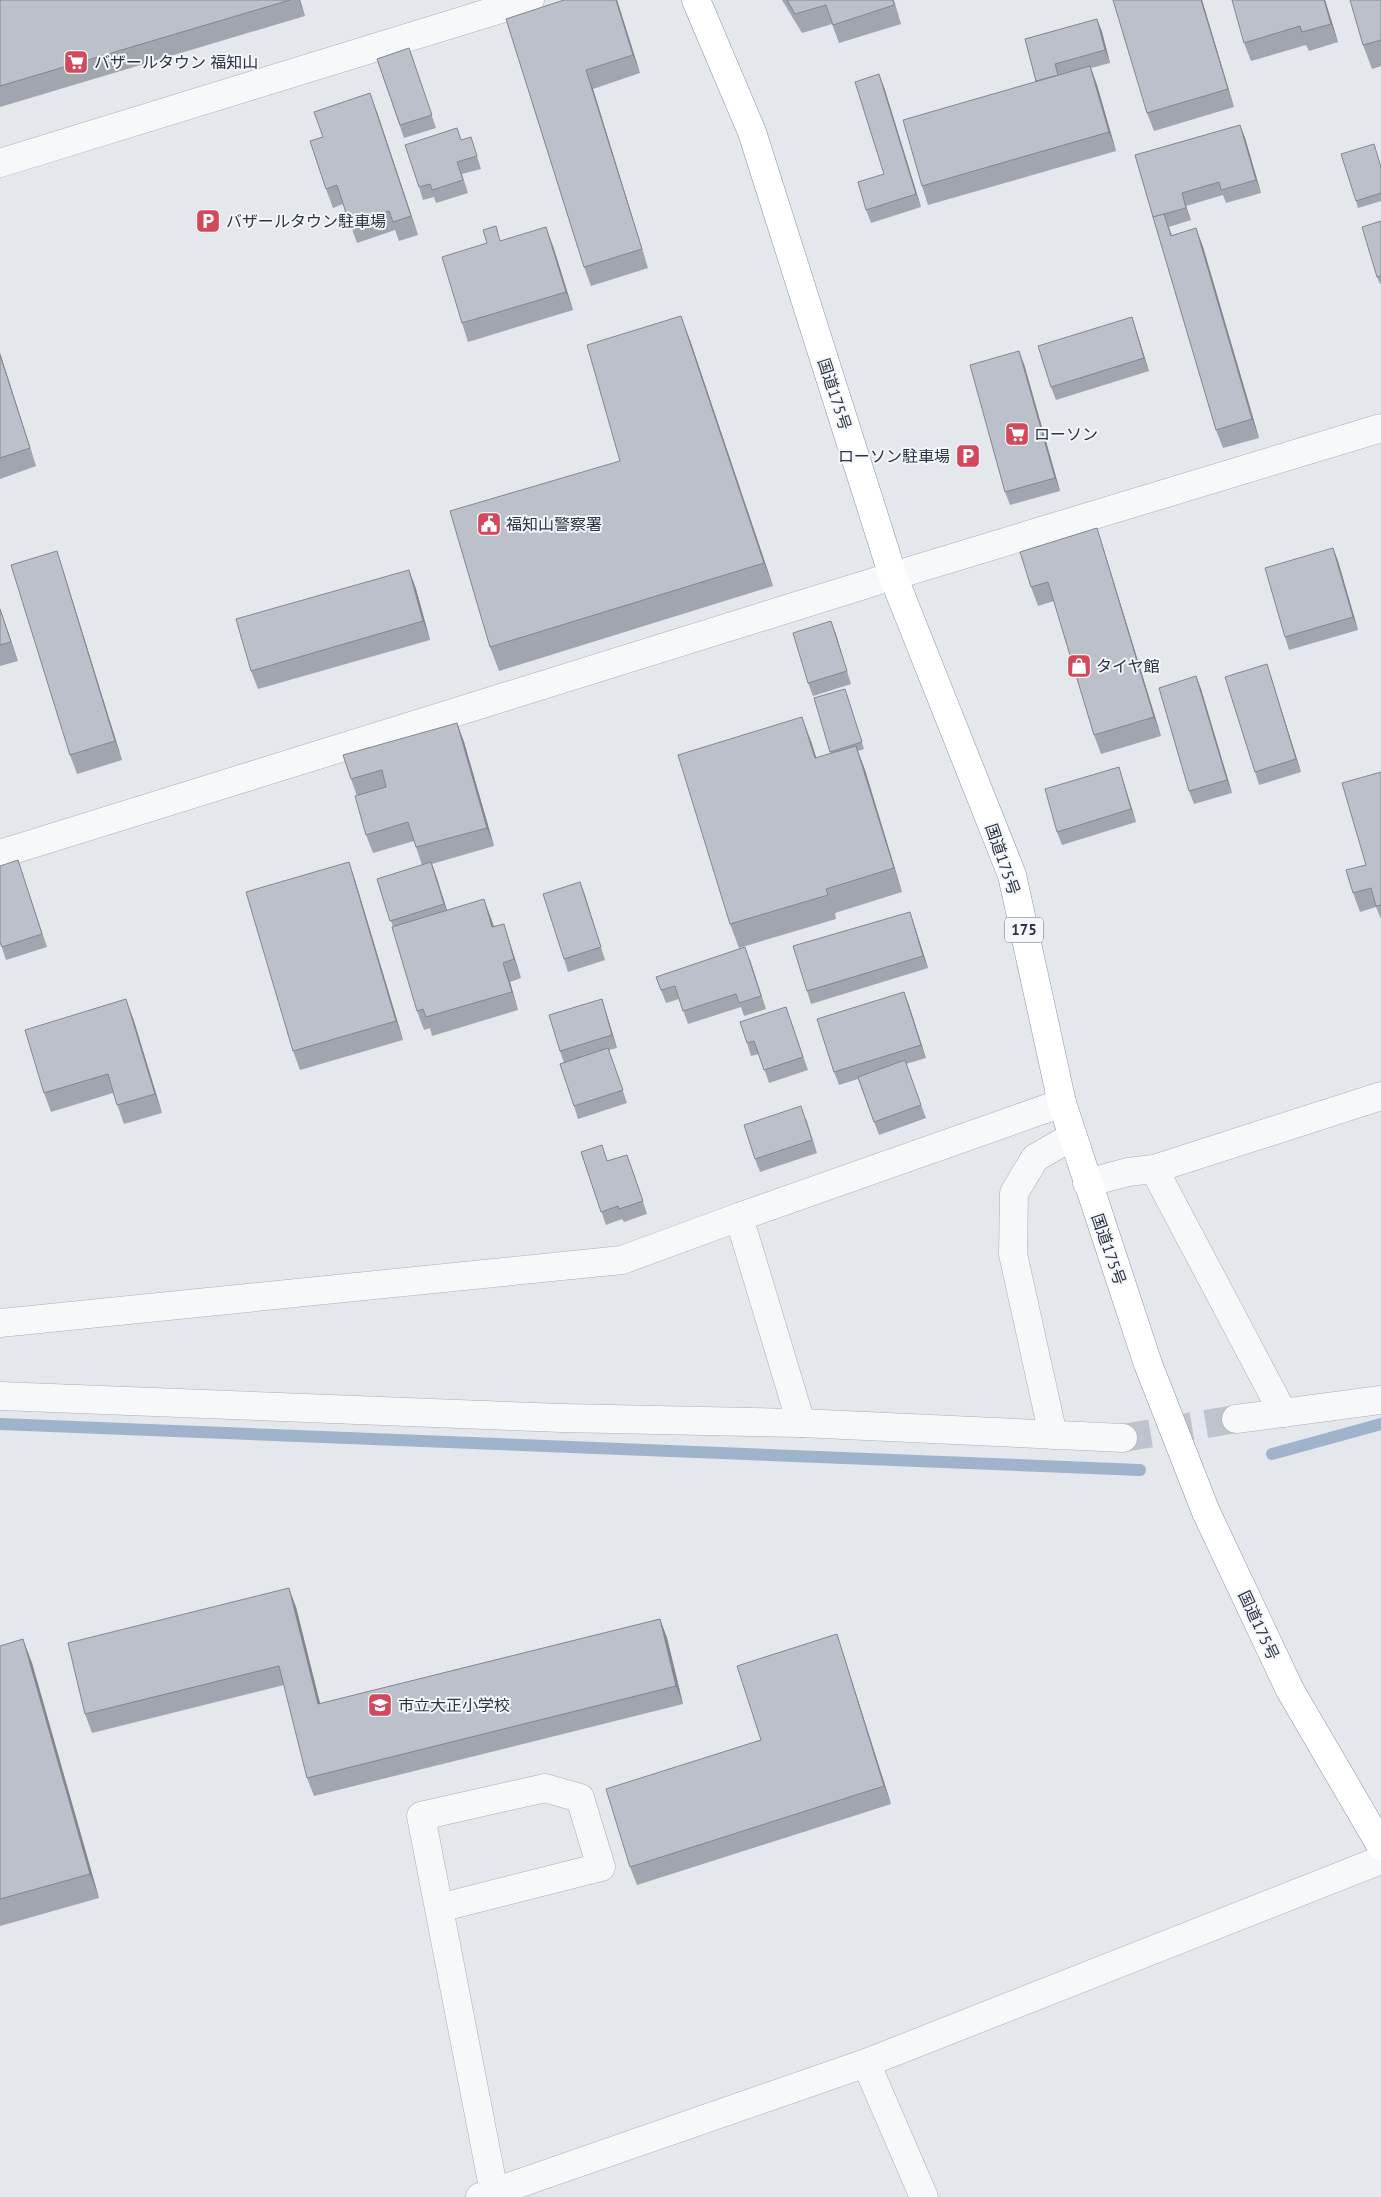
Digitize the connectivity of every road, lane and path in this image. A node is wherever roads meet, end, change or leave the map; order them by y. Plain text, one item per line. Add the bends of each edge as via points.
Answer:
1 (530, 0) edge
2 (696, 0) edge
3 (0, 163) edge
4 (1381, 428) edge
5 (893, 576) junction
6 (0, 854) edge
7 (1381, 1096) edge
8 (1062, 1103) junction
9 (1073, 1136) junction
10 (1154, 1169) junction
11 (1088, 1183) junction
12 (740, 1217) junction
13 (0, 1323) edge
14 (0, 1396) edge
15 (1381, 1400) edge
16 (1284, 1413) junction
17 (1236, 1418) tunnel mouth
18 (802, 1423) junction
19 (1053, 1435) junction
20 (1122, 1438) tunnel mouth
21 (1381, 1846) edge
22 (1381, 1860) edge
23 (439, 1908) junction
24 (866, 2063) junction
25 (487, 2194) edge
26 (924, 2197) edge

1 - 3 street
2 - 5 highway, 国道175号 / 175 via 752,132
4 - 5 street
5 - 6 street
5 - 8 highway, 国道175号 / 175 via 1012,875
7 - 10 street
8 - 9 highway, 国道175号 / 175
8 - 12 street
9 - 11 highway, 国道175号 / 175
9 - 19 street via 1035,1158 1014,1193 1013,1254
10 - 11 street
10 - 16 street
11 - 21 highway, 国道175号 / 175 via 1148,1364 1206,1512 1290,1690
12 - 13 street via 622,1260
12 - 18 street
14 - 18 street via 562,1418
15 - 16 street
16 - 17 street
18 - 19 street
19 - 20 street
22 - 24 street
23 - 23 street via 421,1816 545,1788 580,1798 601,1867
23 - 25 street
24 - 25 street
24 - 26 street

